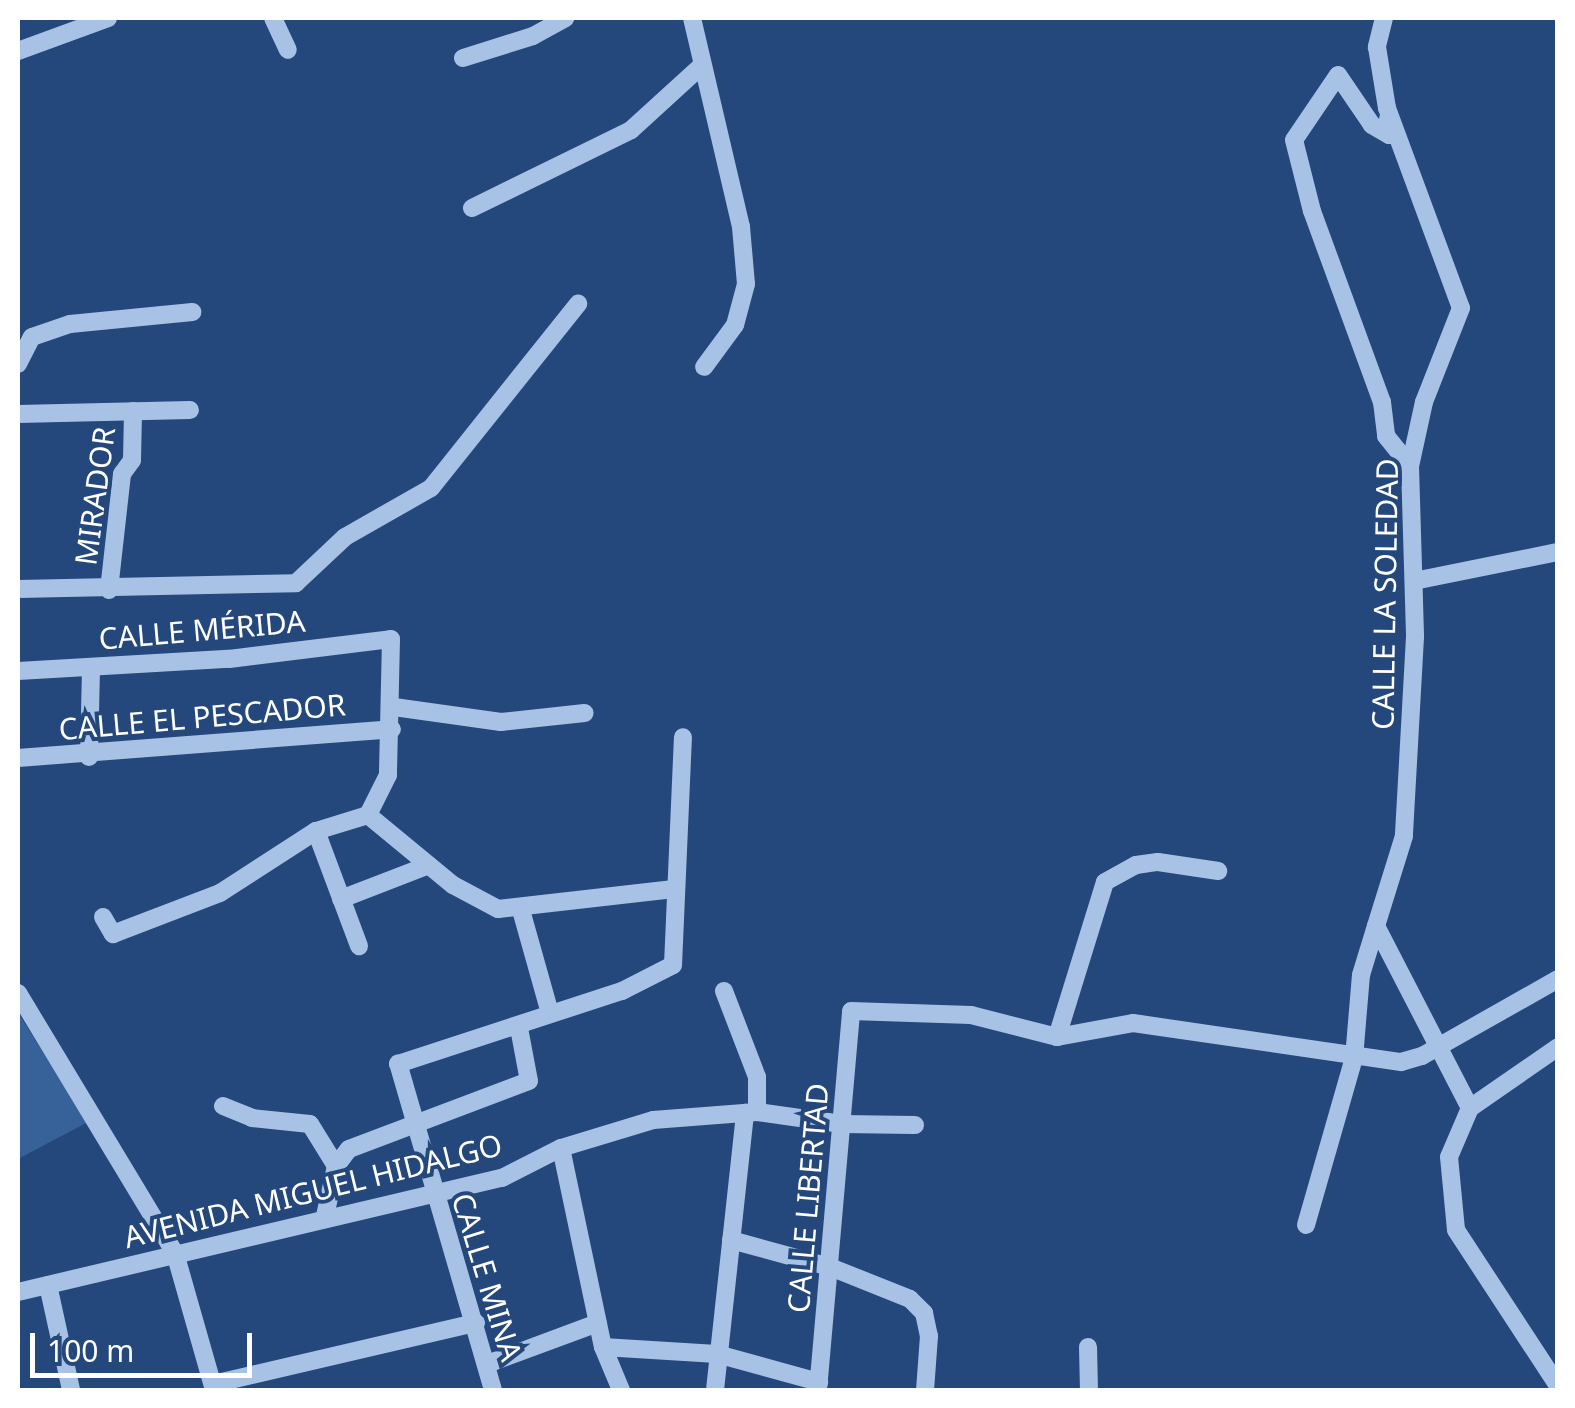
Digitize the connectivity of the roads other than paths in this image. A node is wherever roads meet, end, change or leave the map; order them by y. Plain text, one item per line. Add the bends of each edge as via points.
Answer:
1 (108, 18) edge
2 (273, 18) edge
3 (565, 18) edge
4 (692, 18) edge
5 (1384, 18) edge
6 (18, 50) edge
7 (288, 50) dead end
8 (463, 58) dead end
9 (700, 68) junction
10 (1387, 108) junction
11 (472, 208) dead end
12 (578, 304) dead end
13 (192, 312) dead end
14 (18, 364) edge
15 (704, 367) dead end
16 (190, 410) dead end
17 (133, 411) junction
18 (18, 414) edge
19 (1410, 466) junction
20 (1558, 552) edge
21 (1414, 580) junction
22 (18, 589) edge
23 (110, 590) junction
24 (91, 668) junction
25 (18, 671) edge
26 (394, 707) junction
27 (584, 713) dead end
28 (392, 729) junction
29 (683, 737) dead end
30 (89, 757) junction
31 (18, 758) edge
32 (368, 815) junction
33 (316, 831) junction
34 (429, 865) junction
35 (1218, 871) dead end
36 (674, 888) junction
37 (341, 899) junction
38 (522, 910) junction
39 (103, 917) dead end
40 (1376, 926) junction
41 (359, 946) dead end
42 (1558, 979) edge
43 (724, 990) dead end
44 (18, 993) edge
45 (550, 1013) junction
46 (519, 1028) junction
47 (1056, 1037) junction
48 (1437, 1046) junction
49 (1558, 1048) edge
50 (1354, 1058) junction
51 (223, 1106) dead end
52 (1470, 1108) junction
53 (751, 1112) junction
54 (418, 1118) junction
55 (842, 1124) junction
56 (915, 1124) dead end
57 (561, 1148) junction
58 (336, 1166) junction
59 (431, 1191) junction
60 (325, 1216) junction
61 (1306, 1225) dead end
62 (731, 1240) junction
63 (176, 1253) junction
64 (830, 1267) junction
65 (48, 1285) junction
66 (18, 1292) edge
67 (476, 1322) junction
68 (598, 1323) junction
69 (1088, 1346) dead end
70 (603, 1347) junction
71 (717, 1354) junction
72 (487, 1364) junction
73 (818, 1386) edge
74 (1558, 1386) edge
75 (213, 1387) edge
76 (72, 1390) edge
77 (493, 1390) edge
78 (621, 1390) edge
79 (715, 1390) edge
80 (925, 1390) edge
81 (1089, 1390) edge

1 - 6 street
2 - 7 street
3 - 8 street via 533,36
4 - 9 street
5 - 10 street, CALLE LA SOLEDAD via 1377,47
9 - 11 street via 614,140
9 - 15 street via 741,226 746,284 735,325
10 - 19 street, CALLE LA SOLEDAD via 1461,308 1424,402
10 - 19 street via 1389,135 1372,125 1338,75 1294,140 1312,211 1382,402 1386,436
12 - 23 street via 431,488 344,537 296,583
13 - 14 street via 70,324 32,337
16 - 17 street
17 - 18 street
17 - 23 street, MIRADOR via 132,460 122,474
19 - 21 street, CALLE LA SOLEDAD
20 - 21 street
21 - 40 street, CALLE LA SOLEDAD via 1404,836
22 - 23 street
24 - 25 street, CALLE MÉRIDA
24 - 26 street, CALLE MÉRIDA via 391,638
24 - 30 street
26 - 27 street via 500,722
26 - 28 street
28 - 30 street, CALLE EL PESCADOR
28 - 32 street via 388,776
29 - 36 street
30 - 31 street, CALLE EL PESCADOR
32 - 33 street
32 - 34 street
33 - 37 street
33 - 39 street via 220,892 113,934
34 - 37 street
34 - 38 street via 498,909
35 - 47 street via 1136,864 1105,882
36 - 38 street
36 - 45 street via 673,965 622,991
37 - 41 street
38 - 45 street
40 - 48 street
40 - 50 street, CALLE LA SOLEDAD via 1361,976
42 - 48 street
43 - 53 street via 757,1077
44 - 63 street
45 - 46 street
46 - 54 street via 528,1081
46 - 54 street, CALLE MINA via 398,1064
47 - 50 street via 1133,1023
47 - 55 street, CALLE LIBERTAD via 971,1015 851,1011
48 - 50 street via 1401,1062
48 - 52 street
49 - 52 street
50 - 61 street, CALLE LA SOLEDAD
51 - 58 street via 252,1118 310,1124
52 - 74 street via 1449,1158 1456,1230
53 - 55 street, AVENIDA MIGUEL HIDALGO
53 - 57 street, AVENIDA MIGUEL HIDALGO via 653,1120
53 - 62 street
54 - 58 street via 349,1148
54 - 59 street, CALLE MINA
55 - 56 street, AVENIDA MIGUEL HIDALGO
55 - 64 street, CALLE LIBERTAD
57 - 59 street, AVENIDA MIGUEL HIDALGO via 502,1178
57 - 68 street
58 - 60 street
59 - 60 street, AVENIDA MIGUEL HIDALGO
59 - 67 street, CALLE MINA
60 - 63 street, AVENIDA MIGUEL HIDALGO
62 - 64 street
62 - 71 street
63 - 65 street, AVENIDA MIGUEL HIDALGO
63 - 75 street
64 - 73 street, CALLE LIBERTAD
64 - 80 street via 910,1298 924,1313
65 - 66 street, AVENIDA MIGUEL HIDALGO
65 - 76 street
67 - 72 street, CALLE MINA
67 - 75 street
68 - 70 street
68 - 72 street
69 - 81 street
70 - 71 street
70 - 78 street
71 - 73 street
71 - 79 street
72 - 77 street, CALLE MINA

